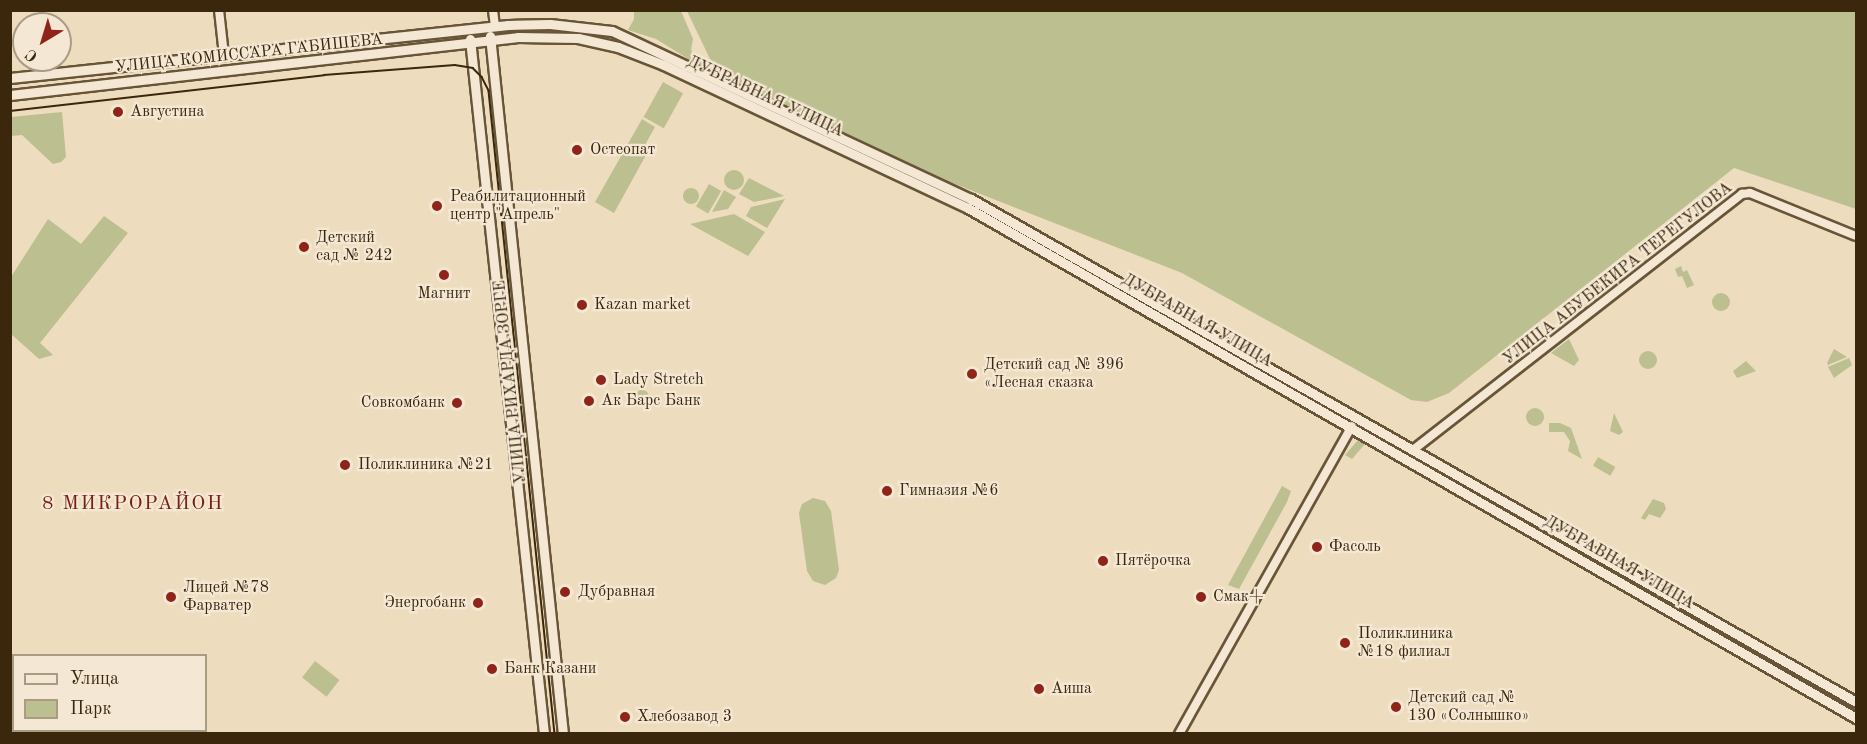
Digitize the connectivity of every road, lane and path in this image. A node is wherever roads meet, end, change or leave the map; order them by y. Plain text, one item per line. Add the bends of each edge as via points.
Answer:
1 (219, 10) edge
2 (493, 10) edge
3 (492, 27) junction
4 (470, 30) junction
5 (490, 41) junction
6 (471, 44) junction
7 (224, 55) junction
8 (10, 78) edge
9 (10, 95) edge
10 (1857, 236) edge
11 (1355, 422) junction
12 (1413, 450) junction
13 (1476, 485) junction
14 (1470, 494) junction
15 (1857, 702) edge
16 (1857, 718) edge
17 (544, 734) edge
18 (563, 734) edge
19 (1179, 734) edge

1 - 7 street
2 - 3 street
3 - 4 street, УЛИЦА КОМИССАРА ГАБИШЕВА
3 - 5 street, УЛИЦА РИХАРДА ЗОРГЕ
3 - 11 street, ДУБРАВНАЯ УЛИЦА via 587,26 612,32 685,64 971,199
4 - 6 street, УЛИЦА РИХАРДА ЗОРГЕ
4 - 7 street, УЛИЦА КОМИССАРА ГАБИШЕВА
5 - 6 street, УЛИЦА КОМИССАРА ГАБИШЕВА
5 - 11 street, ДУБРАВНАЯ УЛИЦА via 526,36 578,38 663,64 962,206
5 - 18 street, УЛИЦА РИХАРДА ЗОРГЕ
6 - 9 street, УЛИЦА КОМИССАРА ГАБИШЕВА
6 - 17 street, УЛИЦА РИХАРДА ЗОРГЕ
7 - 8 street, УЛИЦА КОМИССАРА ГАБИШЕВА
10 - 12 street, УЛИЦА АБУБЕКИРА ТЕРЕГУЛОВА via 1752,194 1742,194
11 - 12 street, ДУБРАВНАЯ УЛИЦА
11 - 14 street, ДУБРАВНАЯ УЛИЦА
11 - 19 street
12 - 13 street, ДУБРАВНАЯ УЛИЦА
13 - 14 street
13 - 15 street, ДУБРАВНАЯ УЛИЦА
14 - 16 street, ДУБРАВНАЯ УЛИЦА

